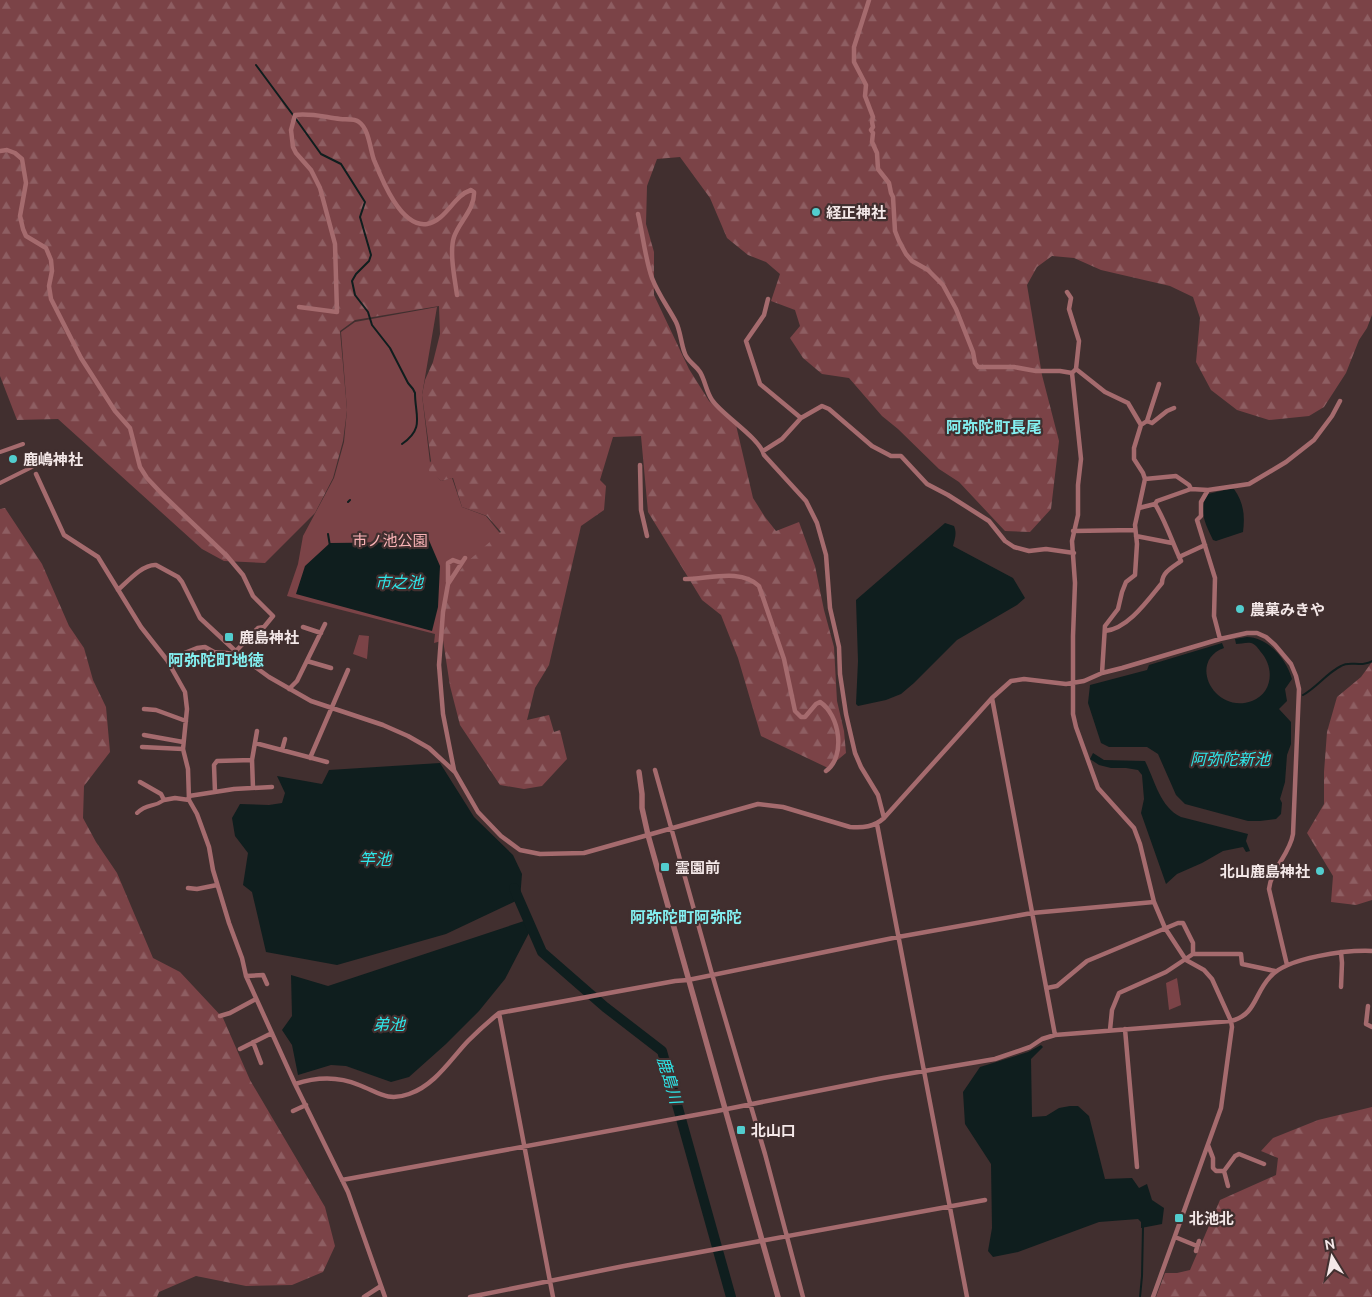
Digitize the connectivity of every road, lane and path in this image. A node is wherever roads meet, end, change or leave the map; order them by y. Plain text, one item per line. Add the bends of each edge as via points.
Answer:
1 (869, 0) edge
2 (0, 151) edge
3 (638, 214) dead end
4 (1067, 292) dead end
5 (457, 295) dead end
6 (768, 299) dead end
7 (299, 307) dead end
8 (1076, 369) junction
9 (1072, 373) junction
10 (1159, 384) dead end
11 (1340, 401) dead end
12 (1174, 408) dead end
13 (801, 418) junction
14 (1147, 421) junction
15 (1141, 425) junction
16 (23, 444) dead end
17 (763, 451) junction
18 (0, 452) edge
19 (640, 465) dead end
20 (32, 467) dead end
21 (36, 474) dead end
22 (1145, 479) junction
23 (0, 483) edge
24 (1191, 489) junction
25 (1208, 490) junction
26 (1155, 504) junction
27 (1139, 508) junction
28 (1074, 531) junction
29 (1136, 533) junction
30 (647, 536) dead end
31 (1172, 543) junction
32 (1205, 545) junction
33 (1074, 553) junction
34 (1179, 556) junction
35 (465, 558) dead end
36 (461, 563) junction
37 (685, 579) dead end
38 (448, 584) junction
39 (118, 590) junction
40 (325, 624) dead end
41 (303, 627) dead end
42 (1105, 631) junction
43 (321, 633) junction
44 (1220, 639) junction
45 (236, 651) junction
46 (243, 658) junction
47 (167, 660) junction
48 (307, 661) junction
49 (330, 668) dead end
50 (348, 670) dead end
51 (1102, 673) junction
52 (1074, 683) junction
53 (289, 690) junction
54 (992, 698) junction
55 (331, 707) junction
56 (144, 709) dead end
57 (186, 722) junction
58 (257, 731) dead end
59 (144, 736) dead end
60 (285, 739) dead end
61 (183, 742) junction
62 (255, 744) junction
63 (142, 747) dead end
64 (183, 750) junction
65 (282, 750) junction
66 (310, 758) junction
67 (252, 760) junction
68 (327, 762) dead end
69 (655, 770) dead end
70 (826, 771) dead end
71 (455, 772) junction
72 (639, 772) dead end
73 (140, 782) dead end
74 (272, 787) dead end
75 (253, 788) junction
76 (215, 792) junction
77 (189, 798) junction
78 (164, 800) junction
79 (137, 813) dead end
80 (884, 818) junction
81 (877, 824) junction
82 (672, 827) junction
83 (648, 835) junction
84 (217, 885) junction
85 (188, 888) dead end
86 (1154, 902) junction
87 (1032, 913) junction
88 (1166, 928) junction
89 (898, 937) junction
90 (1372, 951) edge
91 (1341, 952) junction
92 (1193, 954) junction
93 (1186, 960) junction
94 (1286, 965) junction
95 (1275, 971) junction
96 (712, 974) junction
97 (246, 976) junction
98 (688, 980) junction
99 (267, 984) dead end
100 (1341, 987) dead end
101 (1047, 988) junction
102 (256, 999) junction
103 (1368, 1006) dead end
104 (499, 1013) junction
105 (220, 1016) dead end
106 (1231, 1021) junction
107 (1372, 1027) edge
108 (1125, 1029) junction
109 (1110, 1030) junction
110 (272, 1033) junction
111 (1055, 1034) junction
112 (253, 1042) junction
113 (240, 1049) dead end
114 (261, 1063) dead end
115 (924, 1070) junction
116 (295, 1084) junction
117 (306, 1105) junction
118 (750, 1105) junction
119 (725, 1110) junction
120 (293, 1111) dead end
121 (1208, 1146) junction
122 (525, 1147) junction
123 (1264, 1164) dead end
124 (1136, 1166) dead end
125 (1224, 1171) junction
126 (342, 1180) junction
127 (1228, 1186) dead end
128 (986, 1200) dead end
129 (950, 1207) junction
130 (787, 1237) junction
131 (1175, 1237) junction
132 (1199, 1240) dead end
133 (762, 1241) junction
134 (550, 1282) junction
135 (381, 1286) junction
136 (364, 1297) edge
137 (385, 1297) edge
138 (470, 1297) edge
139 (553, 1297) edge
140 (778, 1297) edge
141 (803, 1297) edge
142 (966, 1297) edge
143 (1153, 1297) edge

1 - 9 street via 854,47 854,62 866,85 865,96 873,117 872,142 878,168 894,197 895,230 906,254 943,285 956,309 978,367
2 - 45 street via 7,150 22,159 26,183 20,216 22,229 26,236 46,248 51,260 51,299 81,358 115,411 130,428 140,467 163,495 227,556 243,575 253,596 273,616
3 - 17 street via 651,277 676,323 689,362 700,373 715,404 737,422
4 - 8 street via 1079,341
5 - 7 street via 452,246 474,200 474,192 466,192 434,222 414,223 393,201 361,123 308,113 295,115 291,130 293,147 320,188 329,219 335,244 337,312
6 - 13 street via 764,315 746,340 753,366 760,384
8 - 9 street
8 - 15 street via 1105,392 1128,403
9 - 28 street via 1081,459
10 - 14 street
11 - 25 street via 1323,430 1286,462 1248,484
12 - 14 street via 1152,423
13 - 17 street via 782,438
13 - 33 street via 822,406 829,408 872,446 891,456 901,456 927,484 988,521 1014,547
14 - 15 street
15 - 22 street via 1133,453
16 - 18 street
17 - 80 street via 806,501 817,523 826,555 830,608 839,647 846,714 855,753 878,795
19 - 30 street via 641,510
20 - 23 street
21 - 39 street via 64,534 98,557
22 - 24 street via 1176,476
22 - 27 street
24 - 25 street
24 - 26 street
25 - 32 street via 1197,520
26 - 27 street
26 - 31 street
27 - 29 street
28 - 29 street
28 - 33 street
29 - 31 street
29 - 42 street via 1135,575 1126,582 1118,609 1105,626
31 - 34 street
32 - 34 street
32 - 44 street via 1215,578 1214,616
33 - 52 street
34 - 42 street via 1181,561 1167,570 1162,583 1138,612 1124,623
35 - 36 street
36 - 38 street
36 - 38 street via 453,560 448,563
37 - 70 street via 739,575 759,586 784,659 795,711 805,717 820,702 835,721 836,757 832,767
38 - 71 street via 439,665 443,714
39 - 45 street via 139,572 156,565 178,577 200,618
39 - 47 street
40 - 43 street
41 - 43 street
42 - 51 street
43 - 48 street
44 - 51 street
44 - 94 street via 1247,633 1266,637 1291,664 1299,689 1293,834 1269,889
45 - 46 street
46 - 47 street via 205,647
46 - 53 street
47 - 57 street via 185,692
48 - 49 street
48 - 53 street
50 - 55 street
51 - 52 street
52 - 54 street via 1017,679 1006,684
52 - 86 street via 1074,718 1088,763 1098,788 1134,828
53 - 55 street
54 - 80 street
54 - 87 street
55 - 66 street
55 - 71 street via 408,736 429,748
56 - 57 street via 156,710
57 - 61 street
58 - 62 street
59 - 61 street
60 - 65 street
61 - 64 street
62 - 65 street
62 - 67 street
63 - 64 street
64 - 77 street via 188,769
65 - 66 street
66 - 68 street
67 - 75 street
67 - 76 street via 217,760 214,765
69 - 82 street
71 - 83 street via 478,812 520,850 540,854 584,853
72 - 83 street
73 - 78 street via 161,794
74 - 75 street
75 - 76 street
76 - 77 street
77 - 78 street
77 - 84 street via 209,847
78 - 79 street via 155,806 144,806
80 - 81 street
81 - 82 street via 850,827 766,804 747,806
81 - 89 street
82 - 83 street
82 - 96 street
83 - 98 street
84 - 85 street
84 - 97 street
86 - 87 street
86 - 88 street
87 - 89 street
87 - 101 street
88 - 92 street via 1183,922
88 - 93 street
88 - 101 street via 1087,961 1057,986
89 - 96 street
89 - 115 street
90 - 91 street
91 - 94 street
91 - 100 street
92 - 93 street
92 - 95 street via 1241,954 1242,964
93 - 106 street via 1204,970 1212,979
93 - 109 street via 1157,977 1118,993
94 - 95 street
95 - 106 street via 1250,1011
96 - 98 street
96 - 118 street
97 - 99 street via 264,976
97 - 102 street
98 - 104 street
98 - 119 street
101 - 111 street
102 - 105 street
102 - 110 street
103 - 107 street via 1366,1024
104 - 116 street via 442,1071 410,1094 386,1097 359,1085 326,1078
104 - 122 street
106 - 108 street
106 - 121 street via 1224,1094
108 - 109 street
108 - 124 street
109 - 111 street
110 - 112 street
110 - 116 street
111 - 115 street via 995,1059
112 - 113 street
112 - 114 street
115 - 118 street
115 - 129 street
116 - 117 street
117 - 120 street
117 - 126 street
118 - 119 street
118 - 130 street
119 - 122 street
119 - 133 street
121 - 125 street via 1213,1168
121 - 131 street
122 - 126 street
122 - 134 street
123 - 125 street via 1239,1154
125 - 127 street
126 - 135 street
128 - 129 street
129 - 130 street
129 - 142 street
130 - 133 street
130 - 141 street
131 - 132 street via 1196,1249
131 - 143 street
133 - 134 street
133 - 140 street
134 - 138 street
134 - 139 street
135 - 136 street
135 - 137 street

